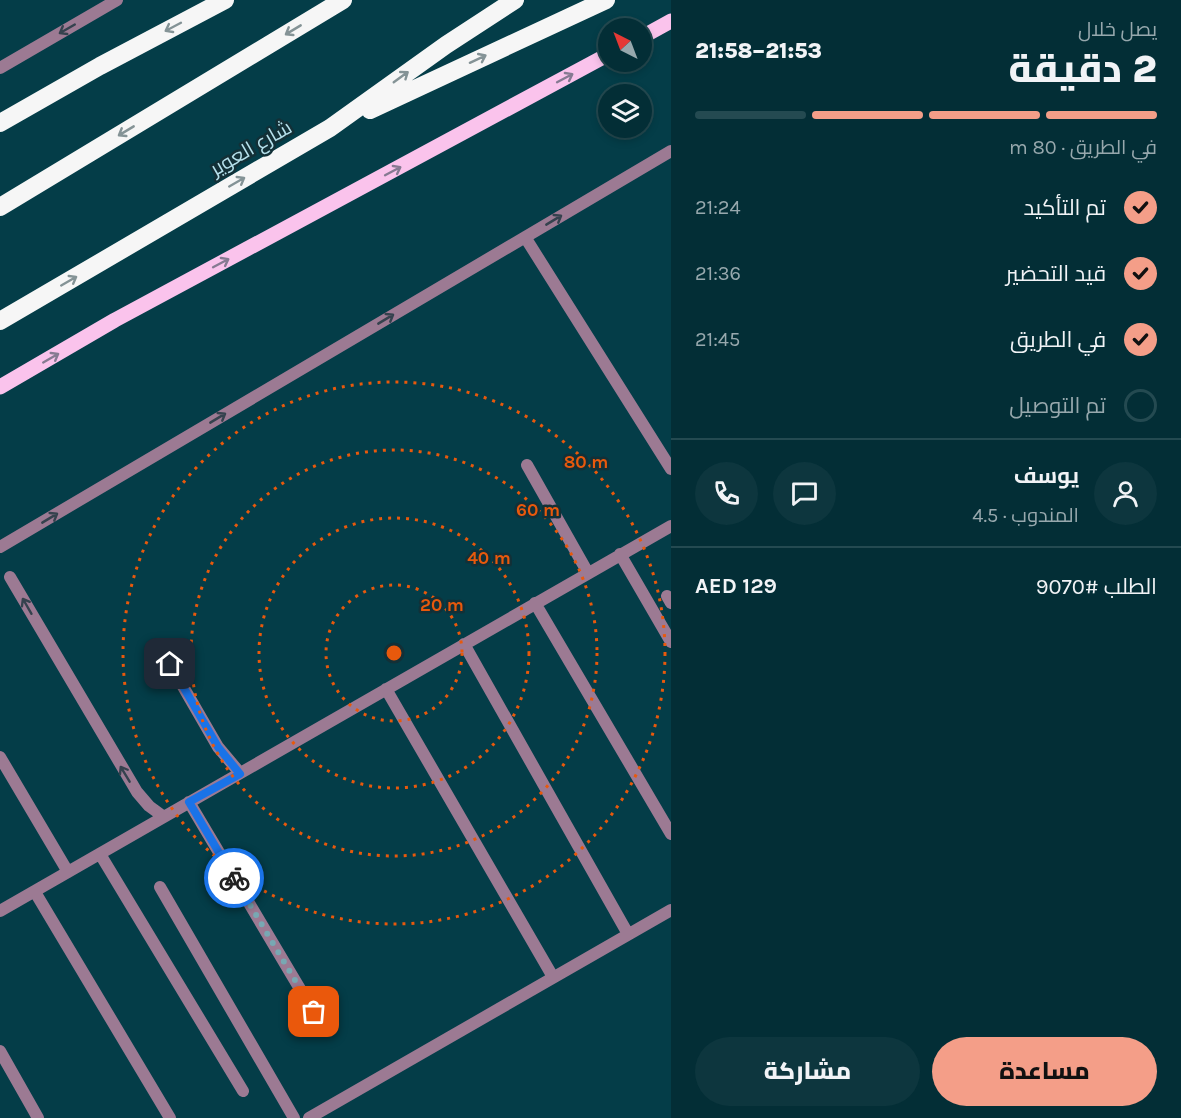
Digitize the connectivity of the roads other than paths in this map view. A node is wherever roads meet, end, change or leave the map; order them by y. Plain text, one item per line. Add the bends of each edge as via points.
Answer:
1 (117, 0) edge
2 (225, 0) edge
3 (343, 0) edge
4 (515, 0) edge
5 (606, 0) edge
6 (671, 21) edge
7 (652, 31) edge
8 (598, 60) edge
9 (0, 68) edge
10 (0, 123) edge
11 (330, 128) junction
12 (671, 151) edge
13 (0, 207) edge
14 (525, 237) junction
15 (0, 321) edge
16 (0, 387) edge
17 (526, 465) dead end
18 (671, 469) edge
19 (671, 526) edge
20 (0, 547) edge
21 (620, 554) junction
22 (588, 573) junction
23 (10, 577) dead end
24 (535, 603) junction
25 (671, 642) edge
26 (464, 645) junction
27 (170, 664) dead end
28 (386, 689) junction
29 (0, 757) edge
30 (240, 774) junction
31 (189, 802) junction
32 (164, 817) junction
33 (671, 834) edge
34 (100, 854) junction
35 (68, 872) junction
36 (160, 887) dead end
37 (35, 892) junction
38 (671, 910) edge
39 (0, 912) edge
40 (628, 934) junction
41 (553, 977) junction
42 (325, 1031) dead end
43 (0, 1051) edge
44 (243, 1091) dead end
45 (38, 1118) edge
46 (170, 1118) edge
47 (294, 1118) edge
48 (309, 1118) edge

1 -> 9 street
2 -> 10 highway
3 -> 13 highway
11 -> 4 highway, شارع العوير
11 -> 5 highway
6 - 7 main road
16 -> 8 main road via 115,320
15 -> 11 highway, شارع العوير
14 -> 12 street
14 - 18 street
20 -> 14 street
17 - 22 street
19 - 21 street
21 - 22 street
21 - 25 street
22 - 24 street
32 -> 23 street via 137,792
24 - 26 street
24 - 33 street
26 - 28 street
26 - 40 street
27 - 30 street via 218,747
28 - 30 street
28 - 41 street
29 - 35 street
30 - 31 street
31 - 32 street
31 - 42 street
32 - 34 street
34 - 35 street
34 - 44 street
35 - 37 street
36 - 47 street
37 - 39 street
37 - 46 street
38 - 40 street
40 - 41 street
41 - 48 street
43 - 45 street

